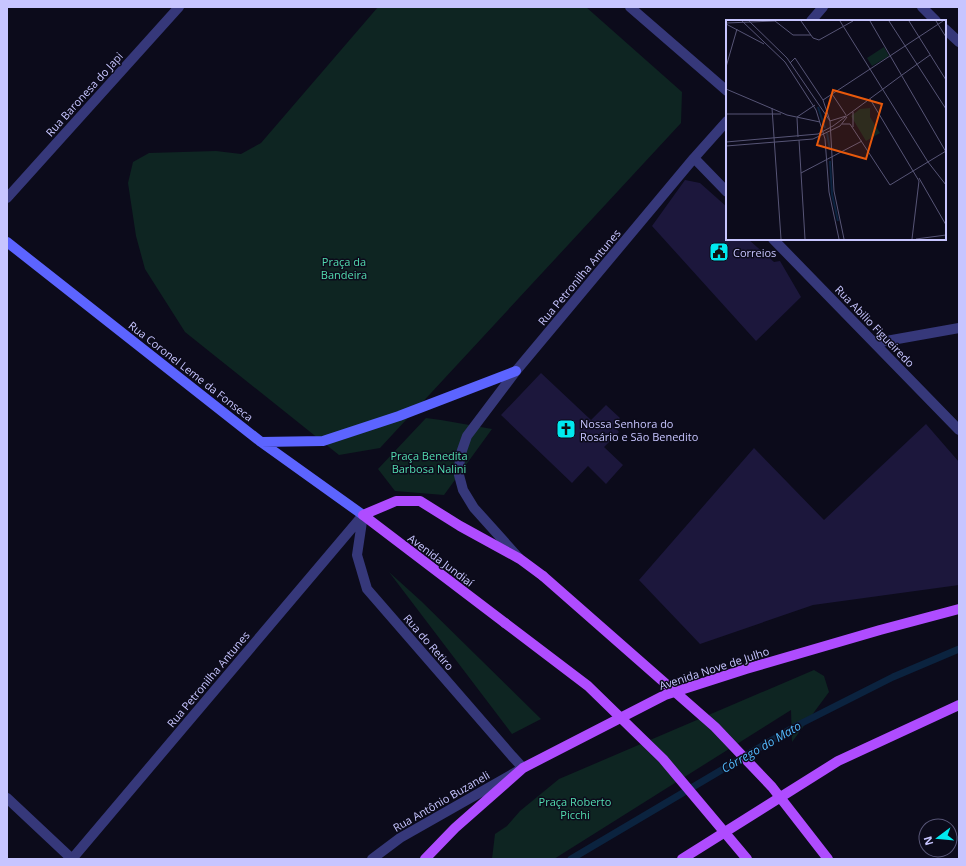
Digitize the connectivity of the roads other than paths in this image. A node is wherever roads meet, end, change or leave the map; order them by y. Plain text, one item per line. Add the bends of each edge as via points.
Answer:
1 (179, 7) edge
2 (630, 7) edge
3 (823, 7) edge
4 (922, 7) edge
5 (812, 20) edge
6 (935, 20) edge
7 (946, 30) edge
8 (959, 42) edge
9 (726, 90) edge
10 (726, 122) edge
11 (694, 158) junction
12 (726, 191) edge
13 (7, 198) edge
14 (774, 240) edge
15 (7, 242) edge
16 (959, 328) edge
17 (875, 343) junction
18 (516, 371) junction
19 (959, 430) edge
20 (261, 442) junction
21 (363, 515) junction
22 (520, 558) junction
23 (959, 609) edge
24 (959, 705) edge
25 (523, 768) junction
26 (7, 798) edge
27 (72, 859) edge
28 (372, 859) edge
29 (425, 859) edge
30 (682, 859) edge
31 (747, 859) edge
32 (828, 859) edge

1 - 13 street, Rua Baronesa do Japi
2 - 9 street
3 - 5 street
4 - 6 street
7 - 8 street
10 - 11 street, Rua Petronilha Antunes
11 - 12 street
11 - 18 street, Rua Petronilha Antunes
14 - 17 street, Rua Abilio Figueiredo
15 - 20 main road, Rua Coronel Leme da Fonseca
16 - 17 street
17 - 19 street, Rua Abilio Figueiredo
18 - 20 main road via 399,416 323,441
18 - 22 street, Rua Petronilha Antunes via 468,436 460,456 459,475 474,508
20 - 21 main road, Rua Coronel Leme da Fonseca
21 - 22 main road via 396,501 420,501
21 - 25 street, Rua do Retiro via 357,555 367,588
21 - 27 street, Rua Petronilha Antunes
21 - 31 main road, Avenida Jundiaí, bridge via 588,686 663,759
22 - 32 main road, bridge via 715,727 772,787
23 - 25 main road, Avenida Nove de Julho via 746,669 665,695
24 - 30 main road via 838,761
25 - 28 street, Rua Antônio Buzaneli via 400,838
25 - 29 main road, Avenida Nove de Julho via 455,828
26 - 27 street

